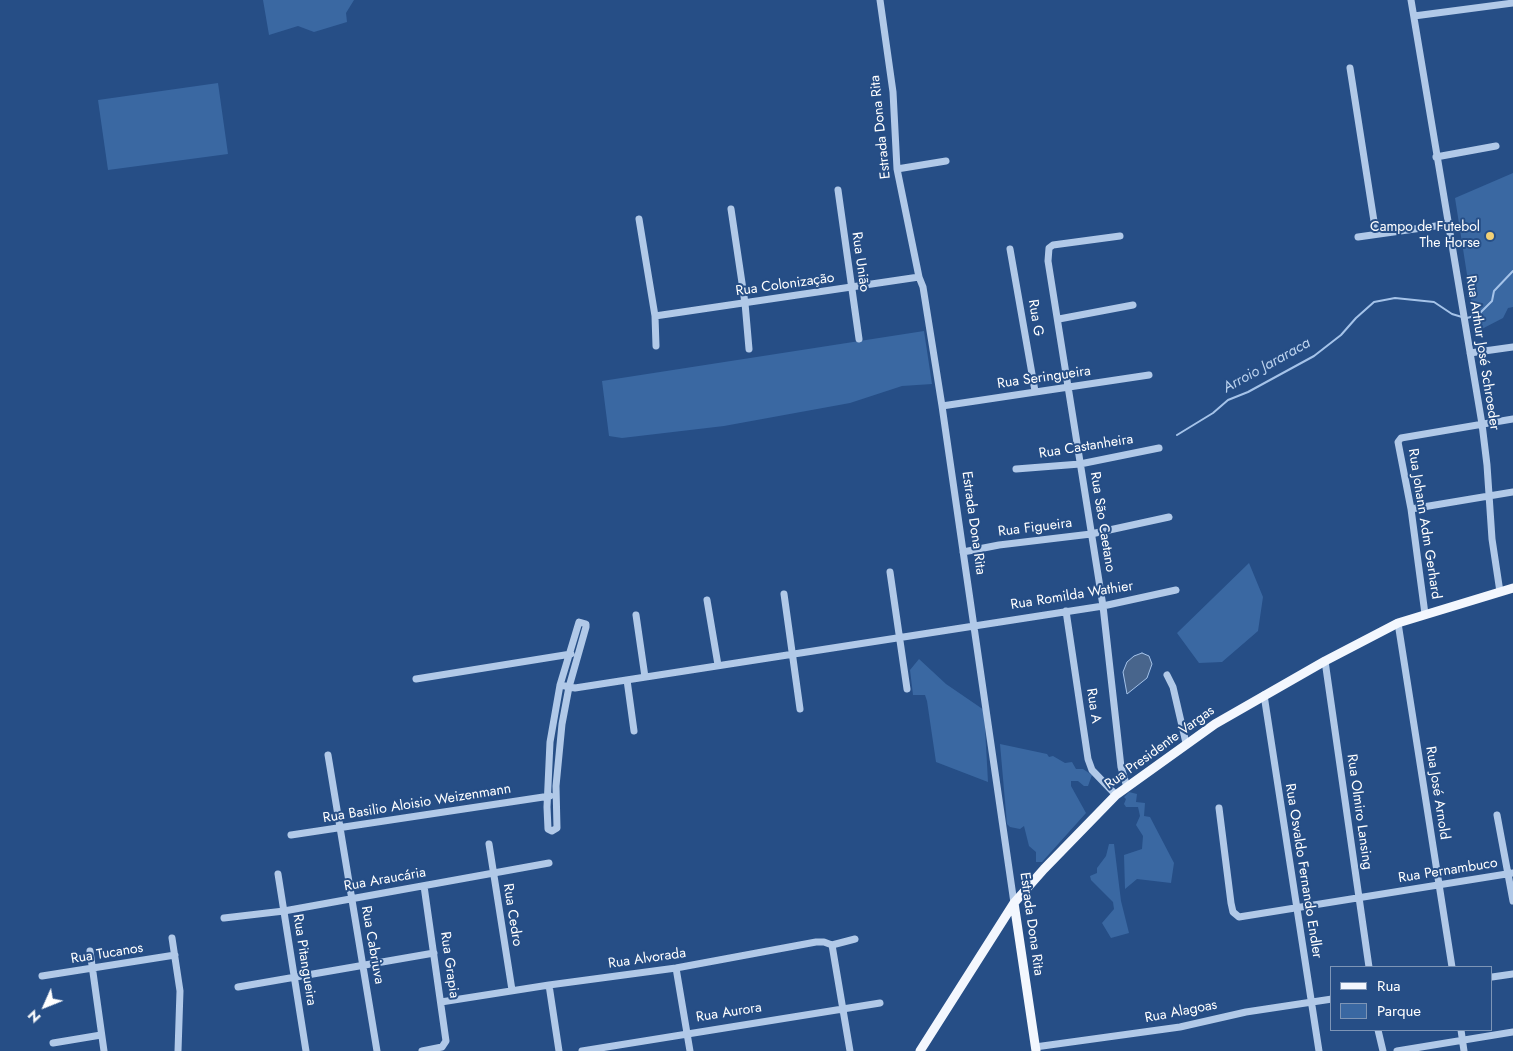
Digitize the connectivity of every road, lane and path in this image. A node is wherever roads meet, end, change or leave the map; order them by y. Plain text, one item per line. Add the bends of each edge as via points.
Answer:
1 (880, 0) edge
2 (1411, 0) edge
3 (1513, 3) edge
4 (1488, 4) edge
5 (1414, 16) junction
6 (1350, 68) dead end
7 (1496, 146) dead end
8 (1436, 157) junction
9 (946, 161) dead end
10 (897, 169) junction
11 (838, 190) dead end
12 (731, 209) dead end
13 (639, 219) dead end
14 (1450, 224) junction
15 (1376, 234) junction
16 (1120, 236) dead end
17 (1358, 237) dead end
18 (1010, 249) dead end
19 (919, 277) junction
20 (850, 288) junction
21 (745, 303) junction
22 (1133, 305) dead end
23 (655, 316) junction
24 (1059, 319) junction
25 (859, 338) dead end
26 (656, 346) dead end
27 (1513, 347) edge
28 (749, 349) dead end
29 (1470, 353) junction
30 (1149, 375) dead end
31 (1068, 388) junction
32 (1035, 391) junction
33 (942, 406) junction
34 (1513, 419) edge
35 (1482, 424) junction
36 (1159, 448) dead end
37 (1080, 464) junction
38 (1016, 469) dead end
39 (1513, 492) edge
40 (1488, 498) junction
41 (1411, 509) junction
42 (1169, 517) dead end
43 (1091, 534) junction
44 (963, 552) junction
45 (890, 572) dead end
46 (1513, 588) edge
47 (1176, 590) dead end
48 (1500, 592) junction
49 (784, 594) dead end
50 (707, 600) dead end
51 (1103, 606) junction
52 (1066, 611) junction
53 (1426, 614) junction
54 (636, 615) dead end
55 (1398, 623) junction
56 (973, 624) junction
57 (899, 636) junction
58 (792, 653) junction
59 (568, 654) junction
60 (577, 656) junction
61 (1325, 661) junction
62 (718, 665) junction
63 (1167, 674) dead end
64 (645, 677) junction
65 (416, 679) dead end
66 (627, 680) junction
67 (560, 685) junction
68 (569, 687) junction
69 (907, 689) dead end
70 (1264, 695) junction
71 (800, 709) dead end
72 (634, 731) dead end
73 (1186, 743) junction
74 (328, 755) dead end
75 (1126, 786) junction
76 (1116, 794) junction
77 (547, 796) junction
78 (556, 797) junction
79 (1219, 808) dead end
80 (1497, 815) dead end
81 (340, 829) junction
82 (290, 835) dead end
83 (488, 844) dead end
84 (549, 864) dead end
85 (493, 873) junction
86 (278, 874) dead end
87 (1511, 874) edge
88 (424, 886) junction
89 (1438, 886) junction
90 (352, 898) junction
91 (1359, 899) junction
92 (1513, 901) edge
93 (1014, 903) junction
94 (1298, 907) junction
95 (284, 911) junction
96 (224, 918) dead end
97 (172, 938) dead end
98 (854, 939) dead end
99 (832, 945) junction
100 (90, 951) dead end
101 (434, 953) junction
102 (174, 955) junction
103 (363, 966) junction
104 (1369, 966) edge
105 (1452, 966) edge
106 (676, 968) junction
107 (92, 970) junction
108 (1513, 974) edge
109 (42, 976) dead end
110 (1493, 977) edge
111 (294, 978) junction
112 (549, 985) junction
113 (238, 987) dead end
114 (512, 990) junction
115 (1330, 999) edge
116 (441, 1002) junction
117 (1310, 1002) junction
118 (880, 1003) dead end
119 (844, 1008) junction
120 (1378, 1031) edge
121 (1461, 1031) edge
122 (1513, 1032) edge
123 (687, 1033) junction
124 (101, 1035) junction
125 (1462, 1041) junction
126 (54, 1043) dead end
127 (1036, 1049) edge
128 (104, 1051) edge
129 (178, 1051) edge
130 (306, 1051) edge
131 (377, 1051) edge
132 (422, 1051) edge
133 (559, 1051) edge
134 (582, 1051) edge
135 (690, 1051) edge
136 (850, 1051) edge
137 (920, 1051) edge
138 (1319, 1051) edge
139 (1383, 1051) edge
140 (1397, 1051) edge
141 (1464, 1051) edge

1 - 10 street, Estrada Dona Rita via 894,113
2 - 5 street, Rua Arthur José Schroeder
3 - 4 street
4 - 5 street
5 - 8 street, Rua Arthur José Schroeder
6 - 15 street
7 - 8 street
8 - 14 street, Rua Arthur José Schroeder
9 - 10 street
10 - 19 street, Estrada Dona Rita
11 - 20 street, Rua União
12 - 21 street
13 - 23 street
14 - 15 street
14 - 29 street, Rua Arthur José Schroeder
15 - 17 street
16 - 24 street, Rua São Caetano via 1049,248 1048,261
18 - 32 street, Rua G
19 - 20 street, Rua Colonização
19 - 33 street, Estrada Dona Rita
20 - 21 street, Rua Colonização
20 - 25 street, Rua União
21 - 23 street, Rua Colonização
21 - 28 street
22 - 24 street
23 - 26 street
24 - 31 street, Rua São Caetano
27 - 29 street
29 - 35 street, Rua Arthur José Schroeder
30 - 31 street, Rua Seringueira
31 - 32 street, Rua Seringueira
31 - 37 street, Rua São Caetano
32 - 33 street, Rua Seringueira
33 - 44 street, Estrada Dona Rita
34 - 35 street
35 - 40 street, Rua Arthur José Schroeder
35 - 41 street, Rua Johann Adm Gerhard via 1401,438 1398,449
36 - 37 street, Rua Castanheira
37 - 38 street, Rua Castanheira
37 - 43 street, Rua São Caetano
39 - 40 street
40 - 41 street
40 - 48 street, Rua Arthur José Schroeder
41 - 53 street, Rua Johann Adm Gerhard
42 - 43 street, Rua Figueira
43 - 44 street, Rua Figueira
43 - 51 street, Rua São Caetano
44 - 56 street, Estrada Dona Rita
45 - 57 street
46 - 48 main road, Rua Presidente Vargas
47 - 51 street, Rua Romilda Wathier
48 - 53 main road, Rua Presidente Vargas
49 - 58 street
50 - 62 street
51 - 52 street, Rua Romilda Wathier
51 - 75 street, Rua São Caetano
52 - 56 street, Rua Romilda Wathier
52 - 76 street, Rua A via 1088,759 1092,770
53 - 55 main road, Rua Presidente Vargas
54 - 64 street
55 - 61 main road, Rua Presidente Vargas
55 - 89 street, Rua José Arnold
56 - 57 street, Rua Romilda Wathier
56 - 93 street, Estrada Dona Rita
57 - 58 street, Rua Romilda Wathier
57 - 69 street
58 - 62 street, Rua Romilda Wathier
58 - 71 street
59 - 60 street
59 - 60 street via 578,624 583,622 586,627
59 - 65 street
59 - 67 street
60 - 68 street
61 - 70 main road, Rua Presidente Vargas
61 - 91 street, Rua Olmiro Lansing
62 - 64 street, Rua Romilda Wathier
63 - 73 street
64 - 66 street, Rua Romilda Wathier
66 - 68 street, Rua Romilda Wathier
66 - 72 street
67 - 68 street, Rua Romilda Wathier
67 - 77 street via 550,742
68 - 78 street via 559,744
70 - 73 main road, Rua Presidente Vargas
70 - 94 street, Rua Osvaldo Fernando Endler
73 - 75 main road, Rua Presidente Vargas
74 - 81 street, Rua Cabriuva
75 - 76 main road, Rua Presidente Vargas
76 - 93 main road, Rua Presidente Vargas
77 - 78 street, Rua Basilio Aloisio Weizenmann
77 - 78 street via 548,829 552,831 557,828
77 - 81 street, Rua Basilio Aloisio Weizenmann
79 - 94 street, Rua Pernambuco via 1233,912 1239,917
80 - 87 street
81 - 82 street, Rua Basilio Aloisio Weizenmann
81 - 90 street, Rua Cabriuva
83 - 85 street, Rua Cedro
84 - 85 street, Rua Araucária
85 - 88 street, Rua Araucária
85 - 114 street, Rua Cedro
86 - 95 street, Rua Pitangueira
87 - 89 street, Rua Pernambuco
87 - 92 street
88 - 90 street, Rua Araucária
88 - 101 street, Rua Grapia
89 - 91 street, Rua Pernambuco
89 - 105 street, Rua José Arnold
90 - 95 street, Rua Araucária
90 - 103 street, Rua Cabriuva
91 - 94 street, Rua Pernambuco
91 - 104 street, Rua Olmiro Lansing
93 - 127 main road, Estrada Dona Rita
93 - 137 main road, Rua Presidente Vargas
94 - 117 street, Rua Osvaldo Fernando Endler
95 - 96 street, Rua Araucária
95 - 111 street, Rua Pitangueira
97 - 102 street
98 - 99 street, Rua Alvorada
99 - 106 street, Rua Alvorada via 816,942
99 - 119 street
100 - 107 street
101 - 103 street
101 - 116 street, Rua Grapia
102 - 107 street, Rua Tucanos
102 - 129 street via 180,991
103 - 111 street
103 - 131 street, Rua Cabriuva
106 - 112 street, Rua Alvorada
106 - 123 street
107 - 109 street, Rua Tucanos
107 - 124 street
108 - 110 street
111 - 113 street
111 - 130 street, Rua Pitangueira
112 - 114 street, Rua Alvorada
112 - 133 street
114 - 116 street, Rua Alvorada
115 - 117 street, Rua Alagoas
116 - 132 street, Rua Grapia via 446,1041 442,1048
117 - 127 street, Rua Alagoas via 1180,1027
117 - 138 street, Rua Osvaldo Fernando Endler
118 - 119 street, Rua Aurora
119 - 123 street, Rua Aurora
119 - 136 street
120 - 139 street
121 - 125 street
122 - 125 street
123 - 134 street, Rua Aurora
123 - 135 street
124 - 126 street
124 - 128 street
125 - 140 street
125 - 141 street

